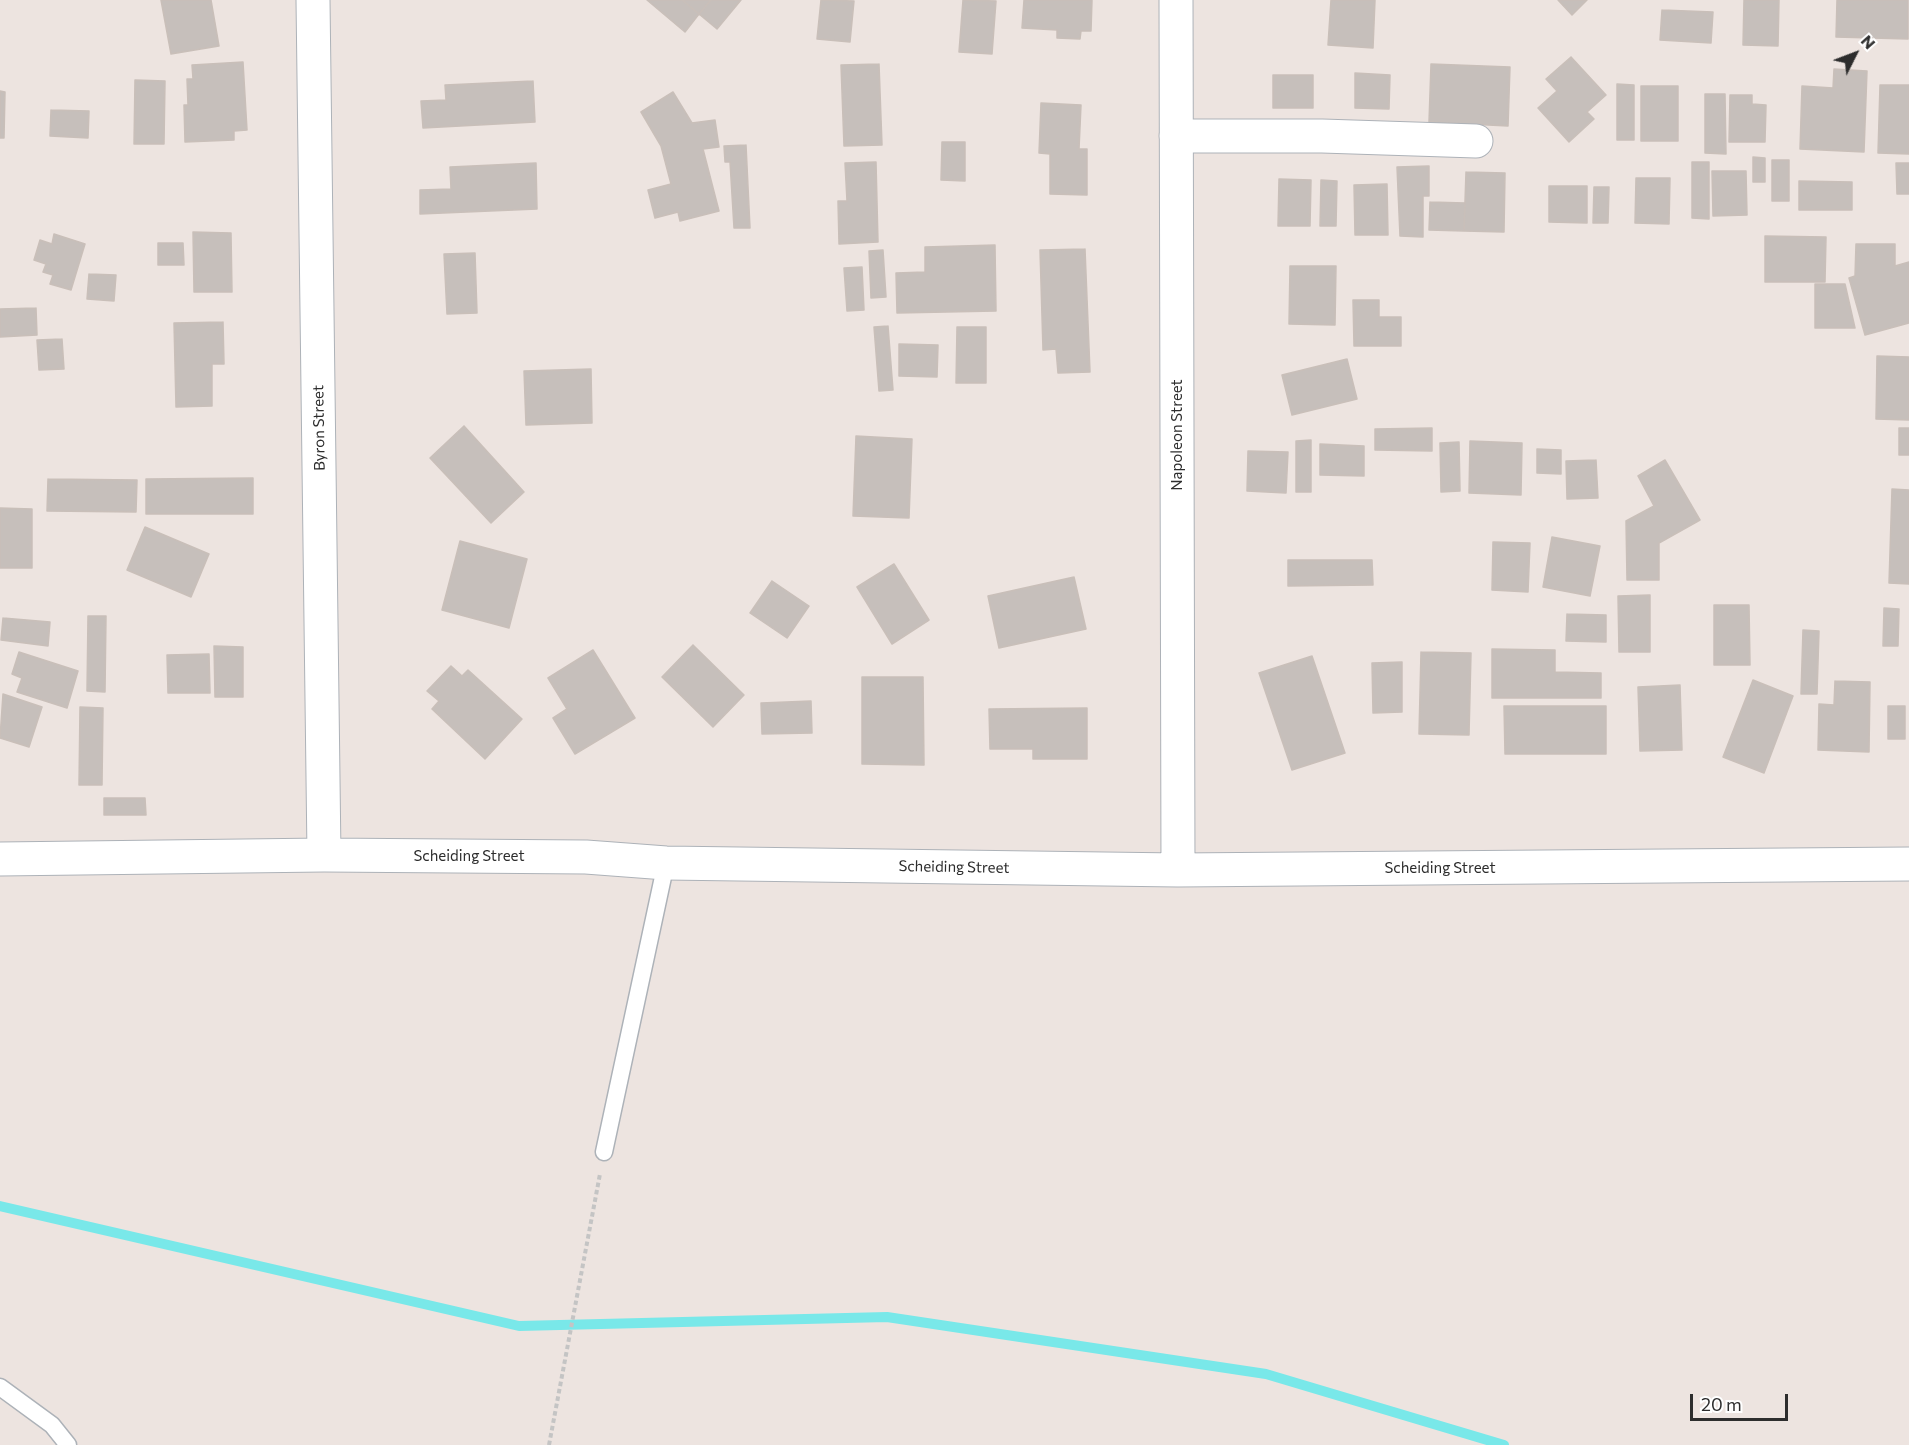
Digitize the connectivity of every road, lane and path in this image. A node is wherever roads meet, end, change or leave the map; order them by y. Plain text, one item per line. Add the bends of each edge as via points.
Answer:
1 (313, 0) edge
2 (1176, 0) edge
3 (1176, 136) junction
4 (1476, 141) dead end
5 (324, 855) junction
6 (0, 859) edge
7 (666, 863) junction
8 (1909, 864) edge
9 (1178, 870) junction
10 (604, 1152) joint
11 (0, 1387) edge
12 (68, 1445) edge
13 (549, 1445) edge

1 - 5 street, Byron Street
2 - 3 street, Napoleon Street
3 - 4 street
3 - 9 street, Napoleon Street
5 - 6 street, Scheiding Street
5 - 7 street, Scheiding Street via 586,857
7 - 9 street, Scheiding Street
7 - 10 lane
8 - 9 street, Scheiding Street
10 - 13 path
11 - 12 lane via 52,1425

